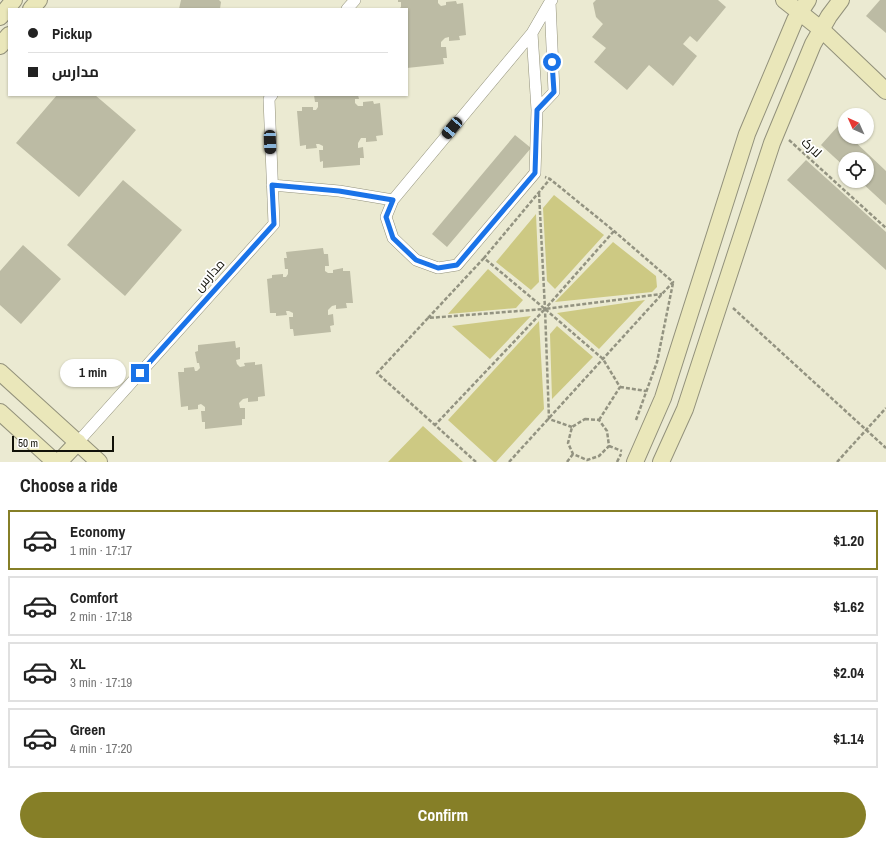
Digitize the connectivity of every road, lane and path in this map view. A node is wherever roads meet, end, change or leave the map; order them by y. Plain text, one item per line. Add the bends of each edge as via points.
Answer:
1 (14, 0) edge
2 (39, 0) edge
3 (355, 0) edge
4 (784, 0) edge
5 (808, 0) edge
6 (841, 0) edge
7 (550, 1) edge
8 (32, 8) edge
9 (348, 8) edge
10 (799, 13) junction
11 (0, 17) edge
12 (822, 30) junction
13 (532, 33) junction
14 (8, 36) edge
15 (0, 46) edge
16 (886, 91) edge
17 (271, 96) edge
18 (537, 110) junction
19 (777, 129) junction
20 (535, 173) junction
21 (550, 179) junction
22 (272, 185) junction
23 (538, 193) junction
24 (393, 200) junction
25 (886, 228) edge
26 (614, 231) junction
27 (484, 258) junction
28 (673, 282) junction
29 (663, 294) junction
30 (721, 298) junction
31 (545, 308) junction
32 (428, 318) junction
33 (603, 359) junction
34 (0, 372) edge
35 (620, 387) junction
36 (646, 391) junction
37 (886, 408) edge
38 (0, 412) edge
39 (549, 419) junction
40 (599, 420) junction
41 (635, 421) dead end
42 (436, 425) junction
43 (572, 427) junction
44 (866, 430) junction
45 (78, 442) junction
46 (609, 446) junction
47 (625, 446) dead end
48 (886, 448) edge
49 (622, 451) junction
50 (574, 454) junction
51 (55, 462) edge
52 (59, 462) edge
53 (99, 462) edge
54 (476, 462) edge
55 (509, 462) edge
56 (567, 462) edge
57 (617, 462) edge
58 (635, 462) edge
59 (661, 462) edge
60 (837, 462) edge

1 - 11 street
2 - 8 street
3 - 9 street
4 - 10 street
5 - 10 street
6 - 12 street
7 - 13 street
7 - 18 street via 554,92
10 - 12 street
10 - 58 street via 747,134 663,398
12 - 16 street
12 - 19 street
13 - 18 street
13 - 24 street
14 - 15 street
17 - 22 street, مدارس via 269,99
18 - 20 street
19 - 25 path, لارک
19 - 30 street
20 - 21 path
20 - 24 street via 457,265 438,268 416,260 393,238 386,217
21 - 23 path
21 - 26 path
22 - 24 street via 339,191
22 - 45 street, مدارس via 274,224
23 - 27 path
23 - 31 path
26 - 28 path
26 - 31 path
27 - 31 path
27 - 32 path
28 - 29 path
28 - 36 path via 657,362
29 - 31 path
29 - 33 path
30 - 44 path
30 - 59 street via 686,408
31 - 32 path
31 - 33 path
31 - 39 path
31 - 42 path
32 - 42 path via 377,373
33 - 35 path
33 - 39 path
34 - 45 street
35 - 36 path
35 - 40 path
36 - 41 path
37 - 44 path
38 - 51 street
39 - 43 path
39 - 55 path
40 - 43 path via 585,419
40 - 46 path via 607,431
42 - 54 path
43 - 50 path via 568,443
44 - 48 path
44 - 60 path
45 - 52 street
45 - 53 street
46 - 49 path
46 - 50 path via 599,456 587,460
47 - 49 path
49 - 57 path
50 - 56 path

